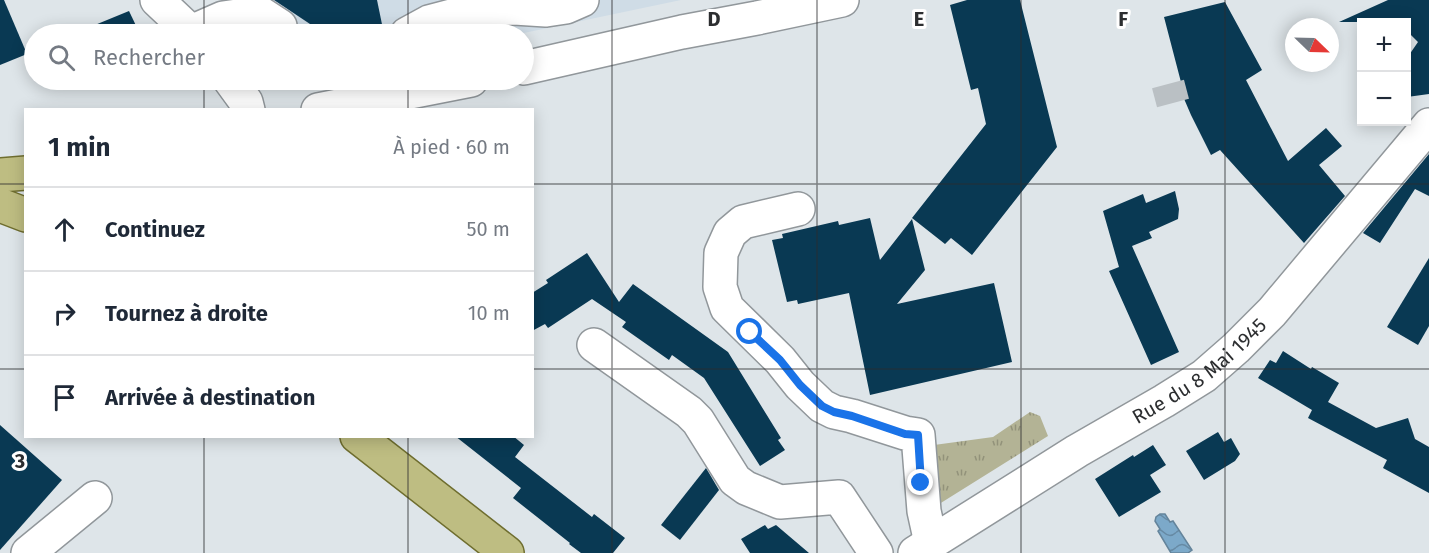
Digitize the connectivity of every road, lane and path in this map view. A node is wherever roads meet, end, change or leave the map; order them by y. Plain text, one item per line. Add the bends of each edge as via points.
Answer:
1 (157, 0) edge
2 (582, 0) edge
3 (842, 0) edge
4 (754, 9) edge
5 (182, 24) edge
6 (211, 24) edge
7 (277, 24) edge
8 (425, 24) edge
9 (534, 66) edge
10 (237, 90) edge
11 (420, 90) edge
12 (248, 108) edge
13 (328, 108) edge
14 (1427, 130) edge
15 (24, 173) edge
16 (0, 175) edge
17 (798, 209) dead end
18 (594, 345) dead end
19 (360, 438) edge
20 (95, 498) dead end
21 (923, 548) edge
22 (28, 553) edge
23 (507, 553) edge
24 (876, 553) edge

1 - 5 street
2 - 8 street via 546,10 474,10
3 - 4 street
4 - 9 street via 682,32
6 - 7 street via 223,18 260,13
10 - 12 street
11 - 13 street
14 - 21 street, Rue du 8 Mai 1945 via 1272,312 1204,376
15 - 16 main road
17 - 21 street via 743,222 730,233 721,254 720,287 727,308 822,406 918,435
18 - 24 street via 689,412 735,480 746,489 780,502 839,497
19 - 23 main road
20 - 22 street

